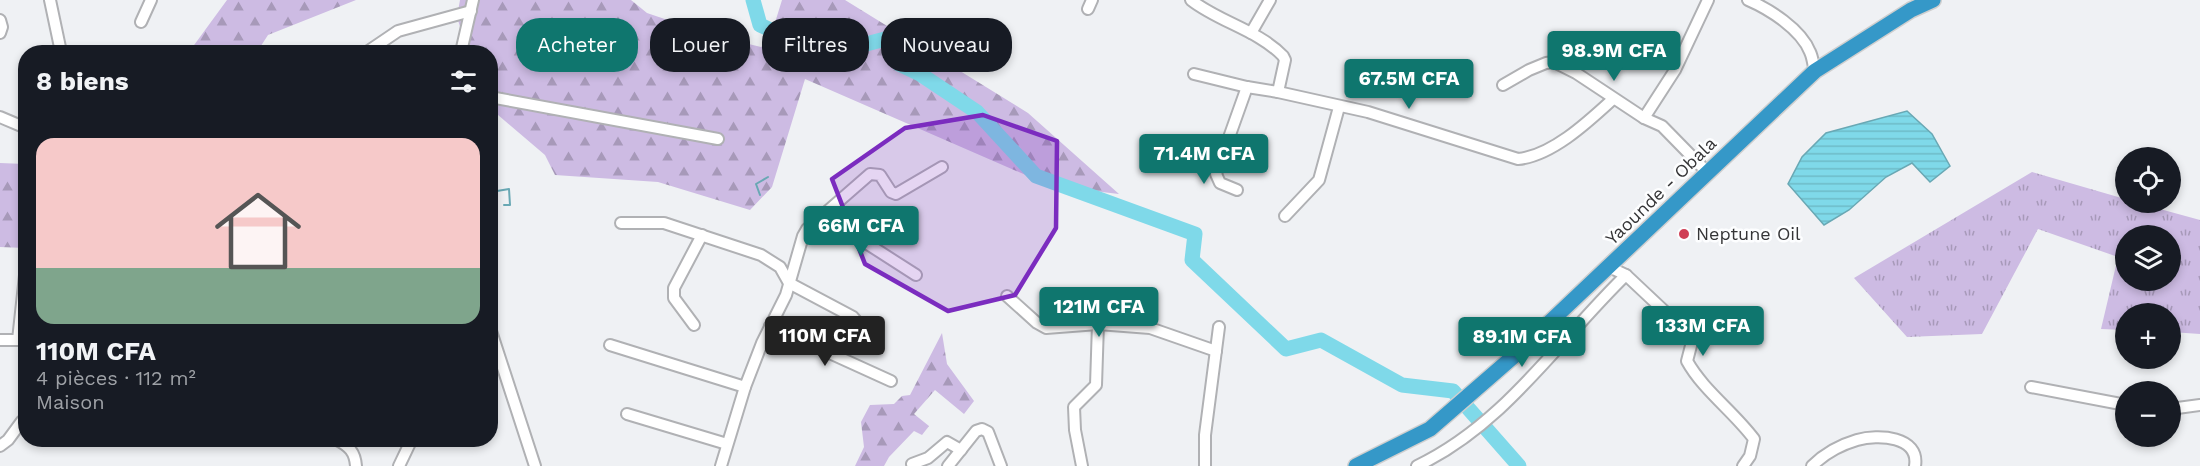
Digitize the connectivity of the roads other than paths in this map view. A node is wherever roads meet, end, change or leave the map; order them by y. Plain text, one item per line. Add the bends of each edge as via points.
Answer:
1 (50, 0) edge
2 (151, 0) edge
3 (1191, 0) edge
4 (1270, 0) edge
5 (1708, 0) edge
6 (1748, 0) edge
7 (1933, 0) edge
8 (472, 5) edge
9 (0, 20) edge
10 (141, 22) dead end
11 (0, 33) edge
12 (1251, 33) junction
13 (60, 45) edge
14 (377, 45) edge
15 (463, 45) edge
16 (1815, 71) junction
17 (1194, 74) dead end
18 (1503, 85) dead end
19 (1247, 87) junction
20 (1278, 92) junction
21 (498, 98) edge
22 (1613, 99) junction
23 (1339, 107) junction
24 (0, 117) edge
25 (1644, 118) junction
26 (18, 125) edge
27 (718, 139) dead end
28 (1172, 146) dead end
29 (1221, 157) junction
30 (942, 167) dead end
31 (1708, 173) junction
32 (1237, 190) dead end
33 (826, 214) junction
34 (1285, 216) dead end
35 (621, 223) dead end
36 (702, 235) junction
37 (1609, 267) junction
38 (916, 275) dead end
39 (1626, 275) junction
40 (789, 283) junction
41 (1007, 296) dead end
42 (1098, 324) junction
43 (693, 325) dead end
44 (770, 326) junction
45 (1219, 327) dead end
46 (0, 340) edge
47 (18, 340) edge
48 (873, 340) dead end
49 (610, 345) dead end
50 (1216, 351) junction
51 (498, 353) edge
52 (891, 381) dead end
53 (745, 387) junction
54 (2031, 387) dead end
55 (2115, 403) edge
56 (2200, 405) edge
57 (2181, 408) edge
58 (627, 414) dead end
59 (18, 426) edge
60 (728, 444) junction
61 (0, 446) edge
62 (349, 447) edge
63 (408, 447) edge
64 (961, 450) junction
65 (912, 464) dead end
66 (356, 466) edge
67 (399, 466) edge
68 (534, 466) edge
69 (721, 466) edge
70 (948, 466) edge
71 (1001, 466) edge
72 (1082, 466) edge
73 (1205, 466) edge
74 (1356, 466) edge
75 (1417, 466) edge
76 (1743, 466) edge
77 (1812, 466) edge
78 (1915, 466) edge

1 - 13 street
2 - 10 street
3 - 12 street
4 - 12 street
5 - 25 street via 1675,70
6 - 16 street via 1779,17 1799,36 1810,51
7 - 16 highway, Yaounde - Obala
8 - 14 street via 398,31
8 - 15 street
9 - 11 street
12 - 20 street via 1284,56
16 - 31 highway, Yaounde - Obala
17 - 19 street
18 - 22 street via 1554,62
19 - 20 street
19 - 29 street
20 - 23 street
21 - 27 street
22 - 23 street via 1551,148 1518,159 1388,118
22 - 25 street
23 - 34 street via 1320,180
24 - 26 street
25 - 31 street via 1662,126
28 - 29 street
29 - 32 street via 1216,178
30 - 33 street via 896,194 880,175 870,174
31 - 37 highway, Yaounde - Obala
33 - 38 street via 847,235
33 - 40 street via 803,236
35 - 36 street via 664,223
36 - 40 street via 761,255 780,267
36 - 43 street via 673,293
37 - 39 street
37 - 74 highway, Yaounde - Obala via 1430,429
39 - 75 street via 1535,376 1495,414 1454,446
39 - 76 street via 1693,338 1688,362 1695,376 1754,439
40 - 44 street
40 - 48 street via 853,318
41 - 42 street via 1046,328
42 - 50 street via 1150,328
42 - 72 street via 1096,386 1074,407
44 - 52 street
44 - 53 street
45 - 50 street
46 - 47 street
49 - 53 street
50 - 73 street
51 - 68 street
53 - 60 street
54 - 55 street
56 - 57 street
58 - 60 street
59 - 61 street
60 - 69 street
62 - 66 street
63 - 67 street
64 - 65 street via 945,443 928,459
64 - 70 street
64 - 71 street via 982,429 988,432
77 - 78 street via 1836,448 1873,437 1905,442 1915,452

